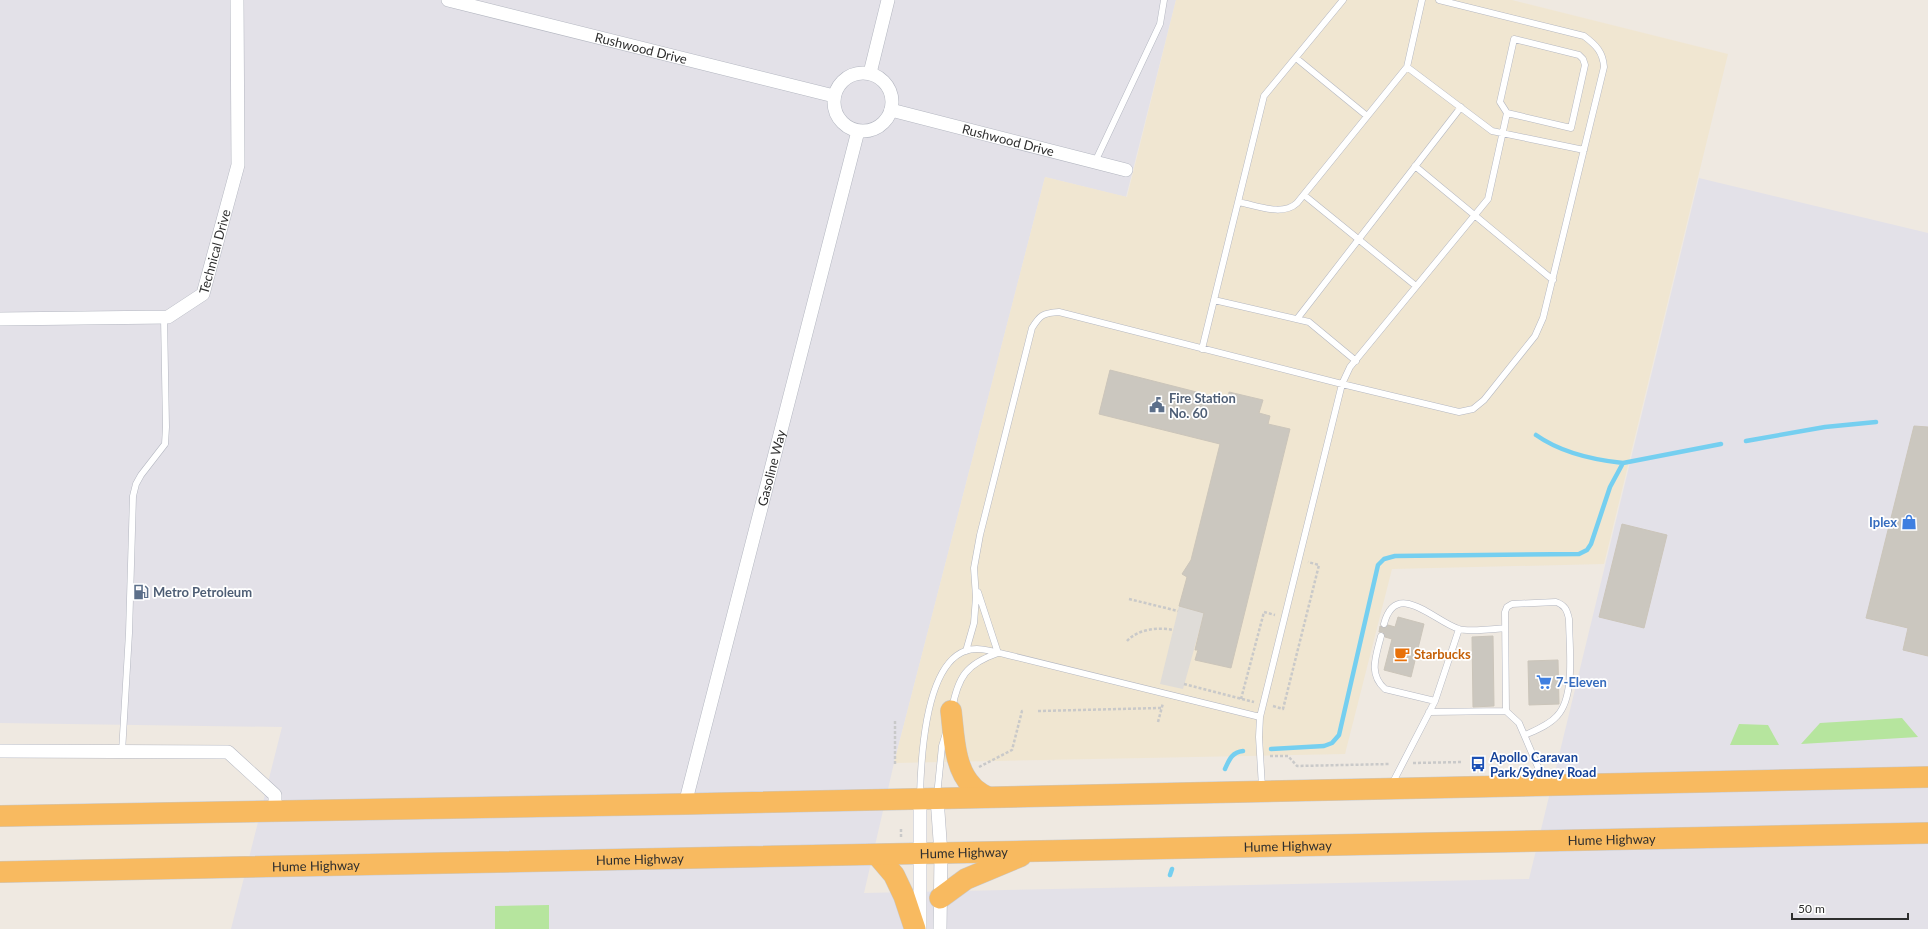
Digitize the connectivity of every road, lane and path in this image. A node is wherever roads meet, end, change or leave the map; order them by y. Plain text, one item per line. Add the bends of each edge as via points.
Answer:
1 (237, 0) edge
2 (448, 0) edge
3 (888, 0) edge
4 (1164, 0) edge
5 (1343, 0) edge
6 (1422, 0) edge
7 (1439, 0) edge
8 (1296, 58) junction
9 (1406, 67) junction
10 (870, 73) junction
11 (834, 96) junction
12 (1461, 107) junction
13 (891, 110) junction
14 (1507, 113) junction
15 (1367, 116) junction
16 (858, 132) junction
17 (1502, 133) junction
18 (1584, 150) junction
19 (1095, 162) junction
20 (1415, 166) junction
21 (1126, 170) dead end
22 (1304, 195) junction
23 (1238, 202) junction
24 (1475, 216) junction
25 (1359, 239) junction
26 (1553, 280) junction
27 (1416, 286) junction
28 (1214, 300) junction
29 (164, 317) junction
30 (0, 319) edge
31 (1297, 319) junction
32 (1202, 348) junction
33 (1356, 361) junction
34 (1342, 384) junction
35 (1310, 555) dead end
36 (974, 581) junction
37 (1129, 599) dead end
38 (1276, 609) dead end
39 (1178, 611) dead end
40 (1384, 624) dead end
41 (1505, 628) junction
42 (1459, 629) junction
43 (1173, 630) dead end
44 (1381, 636) dead end
45 (1127, 641) dead end
46 (966, 651) junction
47 (998, 653) junction
48 (1184, 684) dead end
49 (1241, 699) junction
50 (1435, 701) junction
51 (1163, 702) dead end
52 (1256, 702) dead end
53 (1161, 708) junction
54 (952, 711) junction
55 (1024, 711) dead end
56 (1038, 711) dead end
57 (1271, 711) dead end
58 (1506, 711) junction
59 (1429, 712) junction
60 (1260, 717) junction
61 (895, 719) dead end
62 (1158, 722) dead end
63 (1525, 735) junction
64 (1268, 749) dead end
65 (0, 751) edge
66 (122, 752) junction
67 (1463, 762) dead end
68 (1403, 763) junction
69 (895, 764) dead end
70 (975, 768) dead end
71 (1928, 778) edge
72 (1545, 786) junction
73 (1390, 789) junction
74 (1262, 792) junction
75 (987, 797) junction
76 (929, 798) junction
77 (685, 804) junction
78 (275, 811) junction
79 (0, 816) edge
80 (1928, 833) edge
81 (1029, 852) junction
82 (877, 854) junction
83 (931, 854) junction
84 (0, 872) edge
85 (940, 898) junction
86 (915, 929) edge
87 (920, 929) edge
88 (940, 929) edge

1 - 29 street, Technical Drive via 238,165 203,294 168,317
2 - 11 street, Rushwood Drive
3 - 10 street
4 - 19 lane via 1160,24
5 - 8 lane
6 - 9 lane
7 - 18 lane via 1584,36 1597,46 1603,56 1604,67
8 - 15 lane
8 - 23 lane via 1264,96
9 - 12 lane
9 - 15 lane
10 - 11 street via 851,75 843,80
10 - 13 street via 888,87 892,100
11 - 16 street via 833,106 836,115 842,123
12 - 17 lane via 1492,131
12 - 20 lane
13 - 16 street via 888,118 875,129
13 - 19 street, Rushwood Drive
14 - 14 lane via 1500,102 1514,39 1579,55 1583,59 1585,66 1571,128
14 - 17 lane
15 - 22 lane
16 - 77 street, Gasoline Way
17 - 18 lane
17 - 24 lane via 1488,199
18 - 26 lane
19 - 21 street, Rushwood Drive
20 - 24 lane
20 - 25 lane
22 - 23 lane via 1290,209 1280,210
22 - 25 lane
23 - 28 lane
24 - 26 lane
24 - 27 lane
25 - 27 lane
25 - 31 lane
26 - 34 lane via 1544,318 1535,336 1484,400 1473,409 1459,412
27 - 33 lane
28 - 31 lane
28 - 32 lane
29 - 30 street, Technical Drive
29 - 66 lane via 165,444 141,475 133,496
31 - 33 lane via 1309,322
32 - 34 lane
32 - 36 lane via 1059,312 1038,317 1032,328 980,535
33 - 34 lane via 1350,367
34 - 60 lane
35 - 57 path via 1308,562 1319,564 1309,605 1283,709 1271,706
36 - 46 lane via 974,623
36 - 47 lane
37 - 39 path
38 - 49 path via 1275,615 1264,612
40 - 42 lane via 1389,609 1402,604 1428,611
41 - 42 lane
41 - 58 lane
41 - 63 lane via 1504,612 1512,604 1556,602 1562,604 1569,619 1569,688 1566,702 1558,715 1548,724
42 - 50 lane
43 - 45 path via 1149,630
44 - 50 lane via 1374,672 1380,684 1385,689
46 - 47 lane via 984,650
46 - 76 lane via 950,661 943,670 934,694 923,740
47 - 54 lane via 983,658 966,671 956,690
47 - 60 lane
48 - 49 path
49 - 52 path
50 - 59 lane
51 - 53 path
53 - 56 path
53 - 62 path
54 - 75 highway via 955,743 963,772 973,787
54 - 76 lane
55 - 70 path via 1012,750
58 - 59 lane
58 - 63 lane via 1519,723
59 - 68 lane
60 - 74 lane
61 - 69 path
63 - 72 lane
64 - 68 path via 1268,756 1288,756 1297,766
65 - 66 street
66 - 78 street via 228,752 275,794
67 - 68 path
68 - 73 lane
71 - 72 highway
72 - 73 highway
73 - 74 highway
74 - 75 highway
75 - 76 highway
76 - 77 highway
76 - 83 street
76 - 83 street
77 - 78 highway
78 - 79 highway
80 - 81 highway, Hume Highway
81 - 83 highway, Hume Highway
81 - 85 highway via 966,879
82 - 83 highway, Hume Highway
82 - 84 highway, Hume Highway
82 - 86 highway via 894,875
83 - 85 street
83 - 87 street
85 - 88 street

